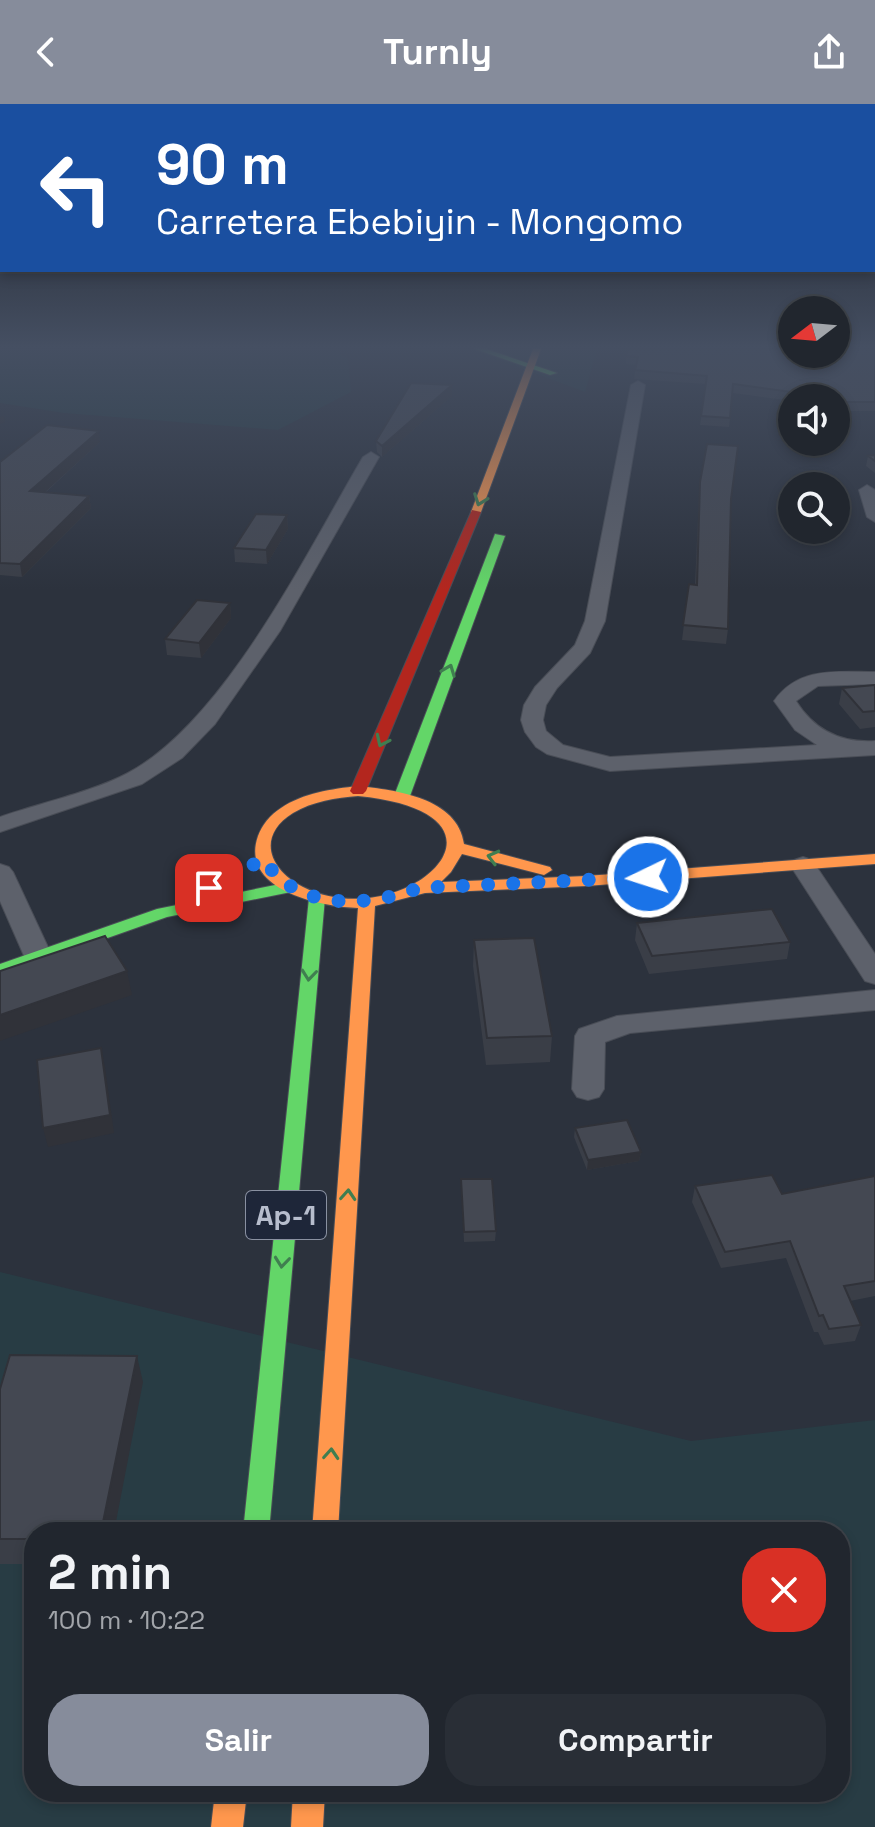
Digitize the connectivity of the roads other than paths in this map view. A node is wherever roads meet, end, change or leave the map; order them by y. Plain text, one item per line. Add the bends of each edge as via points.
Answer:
1 (505, 429) edge
2 (630, 429) edge
3 (371, 457) dead end
4 (867, 490) dead end
5 (505, 516) dead end
6 (875, 517) edge
7 (875, 678) edge
8 (875, 748) edge
9 (849, 750) junction
10 (358, 791) junction
11 (402, 796) junction
12 (0, 825) edge
13 (455, 847) junction
14 (264, 859) junction
15 (875, 859) edge
16 (803, 865) junction
17 (243, 870) dead end
18 (0, 872) edge
19 (586, 881) junction
20 (218, 883) dead end
21 (290, 887) junction
22 (419, 888) junction
23 (317, 898) junction
24 (367, 901) junction
25 (163, 913) junction
26 (39, 958) junction
27 (0, 970) edge
28 (875, 975) edge
29 (875, 1000) edge
30 (588, 1089) dead end
31 (257, 1522) edge
32 (326, 1522) edge
33 (230, 1802) edge
34 (308, 1802) edge
35 (227, 1827) edge
36 (307, 1827) edge

1 -> 10 main road via 465,542
2 - 9 street via 595,621 585,647 535,704 533,724 542,743 571,758 610,764
3 - 12 street via 270,631 207,719 174,753 134,779
4 - 6 street
11 -> 5 main road
7 - 9 street via 807,680 785,701 797,722 821,740
8 - 9 street
10 - 11 main road
10 - 14 main road via 318,797 285,812 265,834
11 - 13 main road via 436,811 453,834
19 -> 13 main road
13 - 22 main road via 437,877
14 - 17 main road
14 - 21 main road via 273,875
15 - 16 main road
16 - 19 main road
16 - 28 street
18 - 26 street
19 - 22 main road
20 - 25 main road
21 - 23 main road
21 - 25 main road
22 - 24 main road
23 - 24 main road
23 -> 31 main road, Ap-1
32 -> 24 main road, Ap-1
25 - 26 main road
26 - 27 main road
29 - 30 street via 627,1023 590,1036
33 - 35 main road
34 - 36 main road

